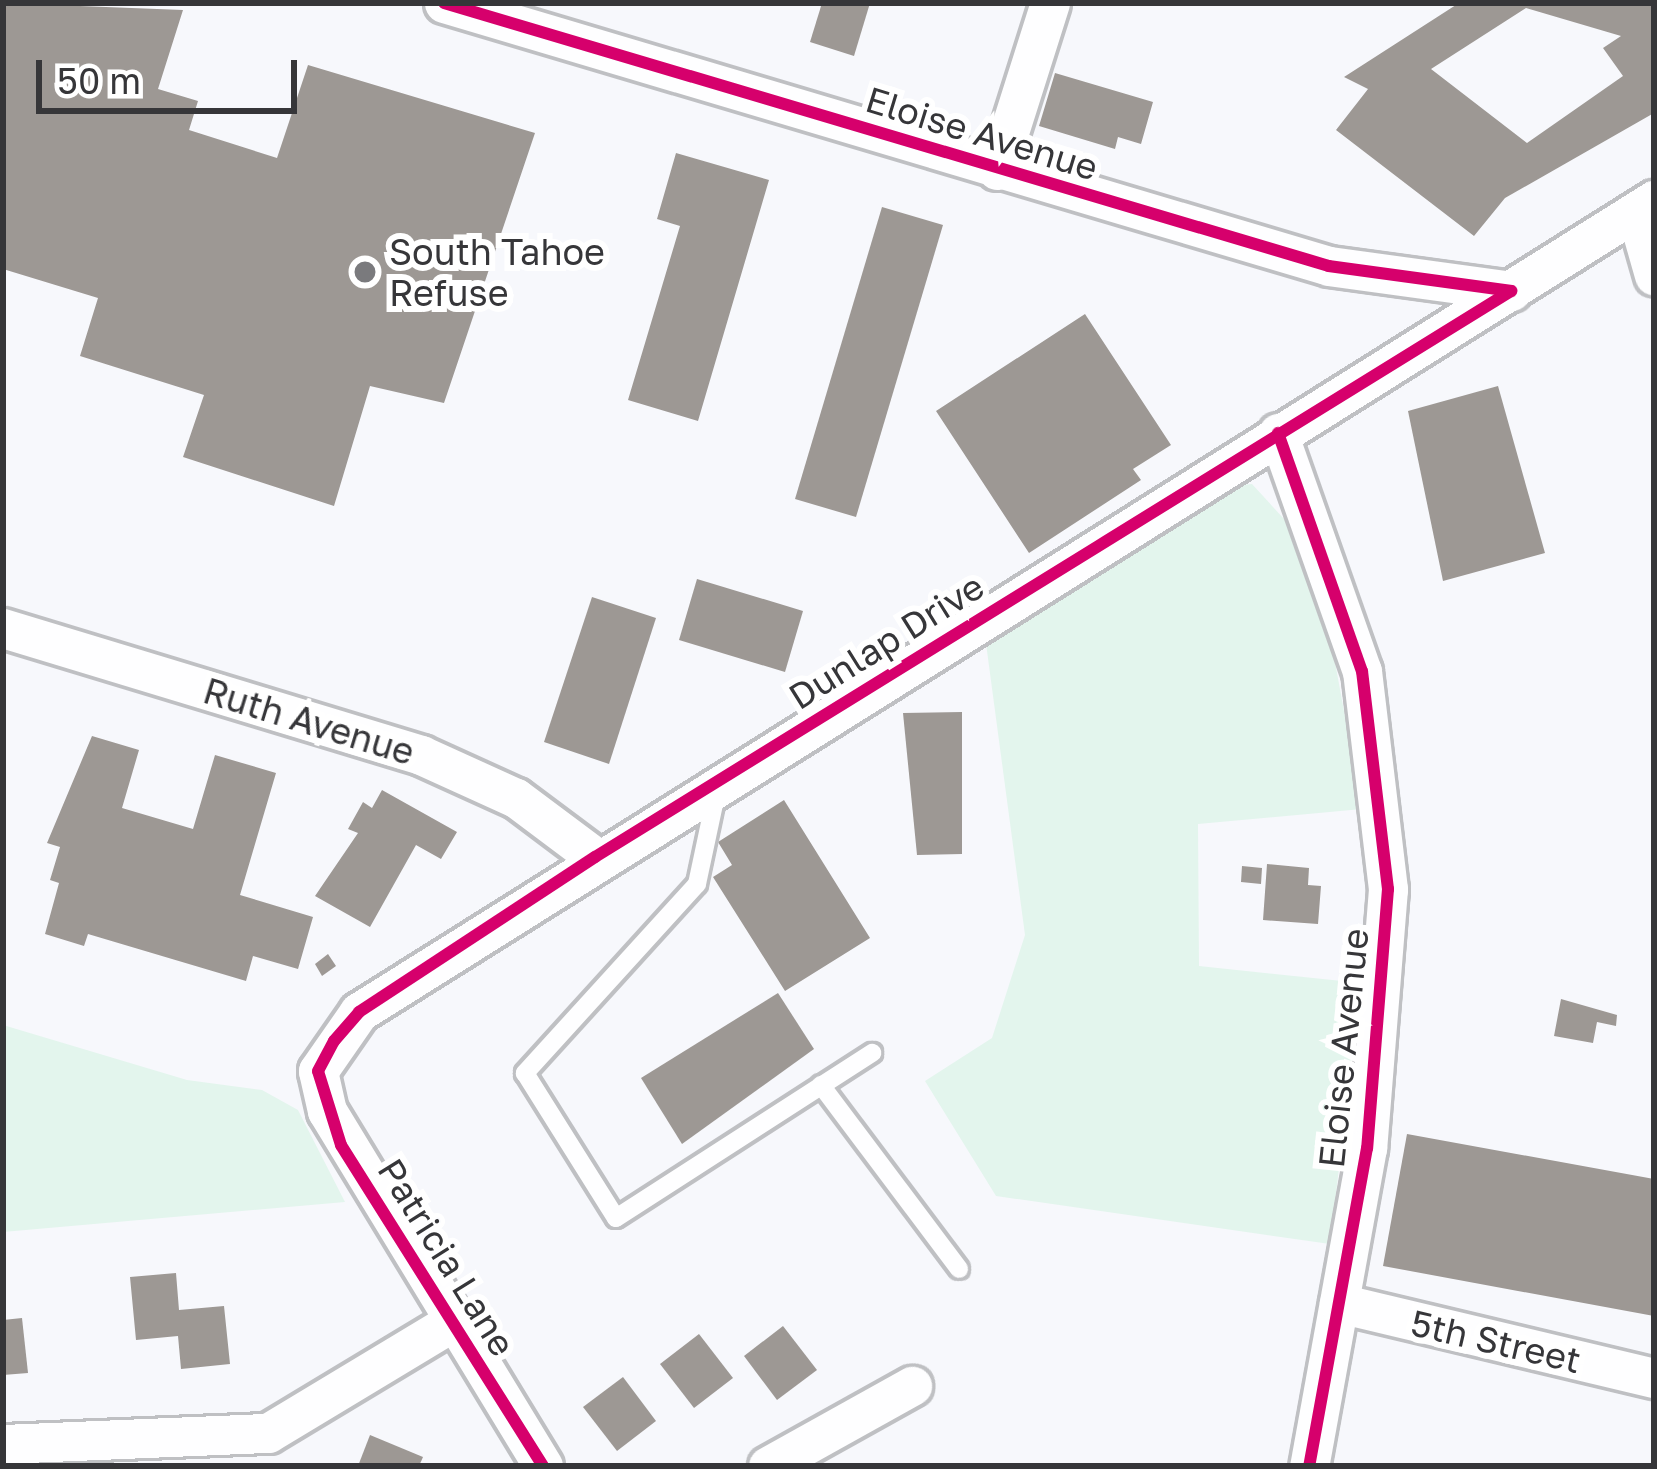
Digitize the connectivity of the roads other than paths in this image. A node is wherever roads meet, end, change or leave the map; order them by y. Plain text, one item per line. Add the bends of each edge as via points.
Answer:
1 (444, 3) edge
2 (1050, 3) edge
3 (997, 170) junction
4 (1645, 206) edge
5 (1654, 275) edge
6 (1510, 291) junction
7 (1278, 433) junction
8 (3, 628) edge
9 (720, 780) junction
10 (596, 857) junction
11 (872, 1053) dead end
12 (319, 1071) joint
13 (821, 1085) junction
14 (959, 1269) dead end
15 (1339, 1303) junction
16 (452, 1322) junction
17 (1654, 1378) edge
18 (912, 1386) dead end
19 (3, 1444) edge
20 (266, 1449) edge
21 (543, 1466) edge
22 (768, 1466) edge
23 (1310, 1466) edge

1 - 3 street, Eloise Avenue
2 - 3 street
3 - 6 street, Eloise Avenue via 1329,266
4 - 5 street
4 - 6 street, Dunlap Drive
6 - 7 street, Dunlap Drive
7 - 9 street, Dunlap Drive
7 - 15 street, Eloise Avenue via 1362,671 1387,869 1366,1148
8 - 10 street, Ruth Avenue via 422,755 516,798
9 - 10 street, Dunlap Drive
9 - 13 lane via 697,884 525,1073 616,1219
10 - 12 street, Dunlap Drive via 359,1012
11 - 13 lane
12 - 16 street, Patricia Lane via 341,1145
13 - 14 lane
15 - 17 street, 5th Street
15 - 23 street, Eloise Avenue
16 - 20 street
16 - 21 street, Patricia Lane
18 - 22 street
19 - 20 street

